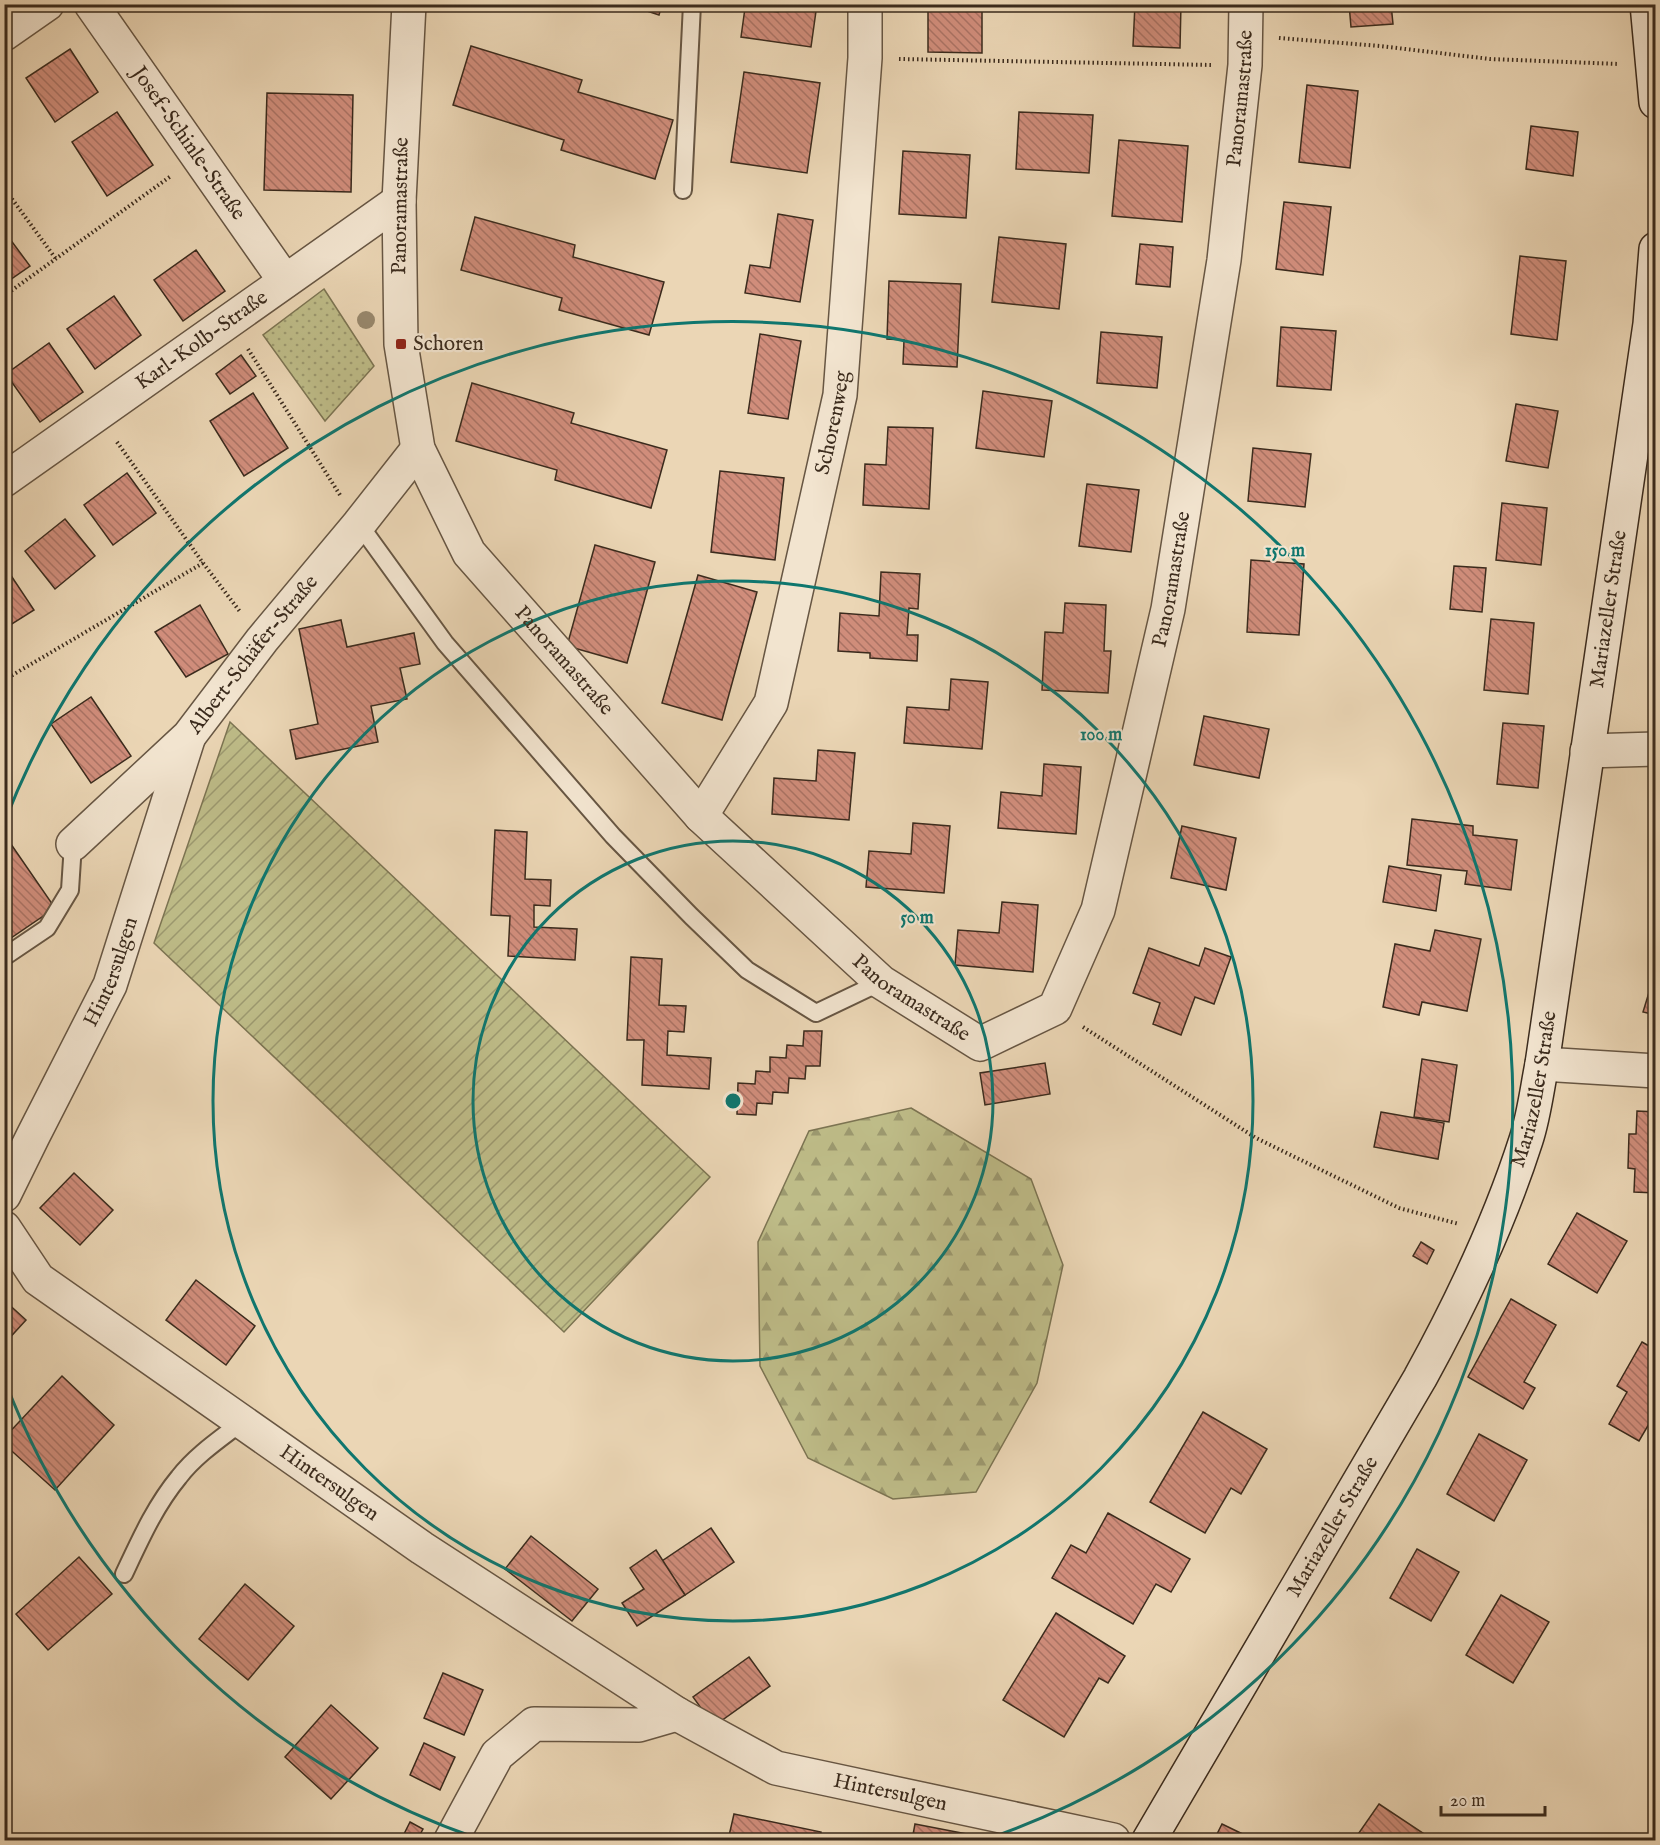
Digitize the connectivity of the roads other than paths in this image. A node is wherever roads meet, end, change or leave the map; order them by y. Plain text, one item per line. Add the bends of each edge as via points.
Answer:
1 (47, 4) edge
2 (91, 4) edge
3 (409, 4) edge
4 (692, 4) edge
5 (865, 4) edge
6 (1647, 4) edge
7 (4, 34) edge
8 (1246, 35) edge
9 (1656, 102) edge
10 (682, 190) dead end
11 (399, 201) junction
12 (1656, 249) edge
13 (285, 281) junction
14 (418, 449) junction
15 (4, 480) edge
16 (359, 524) junction
17 (189, 736) junction
18 (1656, 749) edge
19 (1587, 750) junction
20 (701, 816) junction
21 (73, 844) joint
22 (4, 957) edge
23 (881, 982) junction
24 (1542, 1064) junction
25 (1656, 1071) edge
26 (4, 1195) edge
27 (4, 1228) edge
28 (242, 1422) junction
29 (124, 1574) dead end
30 (676, 1714) junction
31 (451, 1840) edge
32 (1113, 1840) edge
33 (1149, 1840) edge

1 - 7 street
2 - 13 street, Josef-Schinle-Straße
3 - 11 street, Panoramastraße
4 - 10 lane
5 - 20 street, Schorenweg via 865,58 840,395 771,703
6 - 9 street
8 - 23 street, Panoramastraße via 1224,260 1168,609 1098,910 1055,1008 980,1044
11 - 13 street, Karl-Kolb-Straße
11 - 14 street, Panoramastraße via 401,344
12 - 19 street, Mariazeller Straße via 1650,324
13 - 15 street, Karl-Kolb-Straße
14 - 16 street, Albert-Schäfer-Straße
14 - 20 street, Panoramastraße via 469,553
16 - 17 street, Albert-Schäfer-Straße via 262,640
16 - 23 lane via 445,643 605,827 747,970 816,1013
17 - 21 street, Albert-Schäfer-Straße
17 - 26 street, Hintersulgen via 110,986
18 - 19 street
19 - 24 street, Mariazeller Straße
20 - 23 street, Panoramastraße
21 - 22 lane via 70,890 46,928
24 - 25 street
24 - 33 street, Mariazeller Straße via 1527,1138 1458,1310
27 - 28 street, Hintersulgen via 38,1279
28 - 29 lane via 179,1475 154,1512
28 - 30 street, Hintersulgen via 422,1548
30 - 31 street via 639,1725 534,1724 497,1755
30 - 32 street, Hintersulgen via 776,1768

